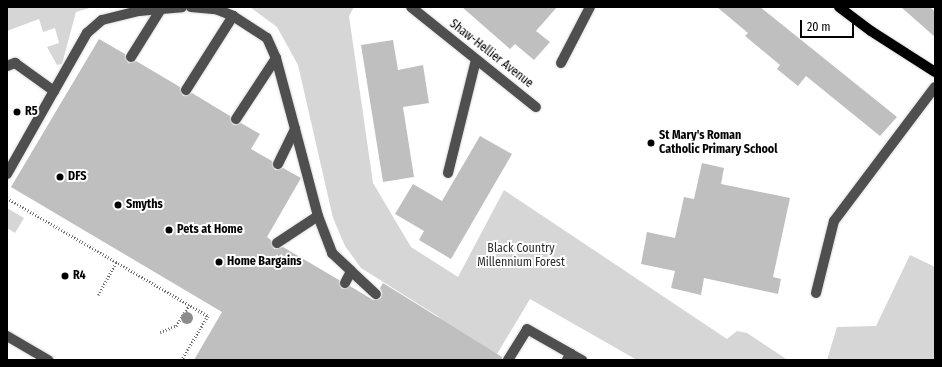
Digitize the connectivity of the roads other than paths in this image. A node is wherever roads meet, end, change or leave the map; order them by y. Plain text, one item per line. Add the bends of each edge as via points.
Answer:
1 (182, 7) edge
2 (191, 7) edge
3 (411, 7) edge
4 (590, 7) edge
5 (839, 7) edge
6 (161, 9) junction
7 (233, 16) junction
8 (131, 57) dead end
9 (276, 58) junction
10 (476, 60) junction
11 (561, 64) dead end
12 (7, 66) edge
13 (935, 72) edge
14 (935, 87) edge
15 (186, 90) dead end
16 (54, 91) junction
17 (536, 107) dead end
18 (236, 120) dead end
19 (295, 129) junction
20 (278, 164) dead end
21 (448, 173) dead end
22 (7, 174) edge
23 (318, 216) junction
24 (277, 243) dead end
25 (351, 271) junction
26 (345, 283) dead end
27 (816, 293) dead end
28 (376, 294) dead end
29 (7, 336) edge
30 (569, 357) edge
31 (48, 360) edge
32 (508, 360) edge
33 (582, 360) edge

1 - 6 street
2 - 7 street via 216,9
3 - 10 street, Shaw-Hellier Avenue
4 - 11 street
5 - 13 main road
6 - 8 street
6 - 16 street via 139,11 102,20 87,33
7 - 9 street via 267,38
7 - 15 street
9 - 18 street
9 - 19 street
10 - 17 street, Shaw-Hellier Avenue
10 - 21 street
12 - 16 street via 15,63
14 - 27 street via 834,221
16 - 22 street
19 - 20 street
19 - 23 street
23 - 24 street
23 - 25 street via 332,253
25 - 26 street
25 - 28 street
29 - 31 street
30 - 32 street via 527,329
30 - 33 street

